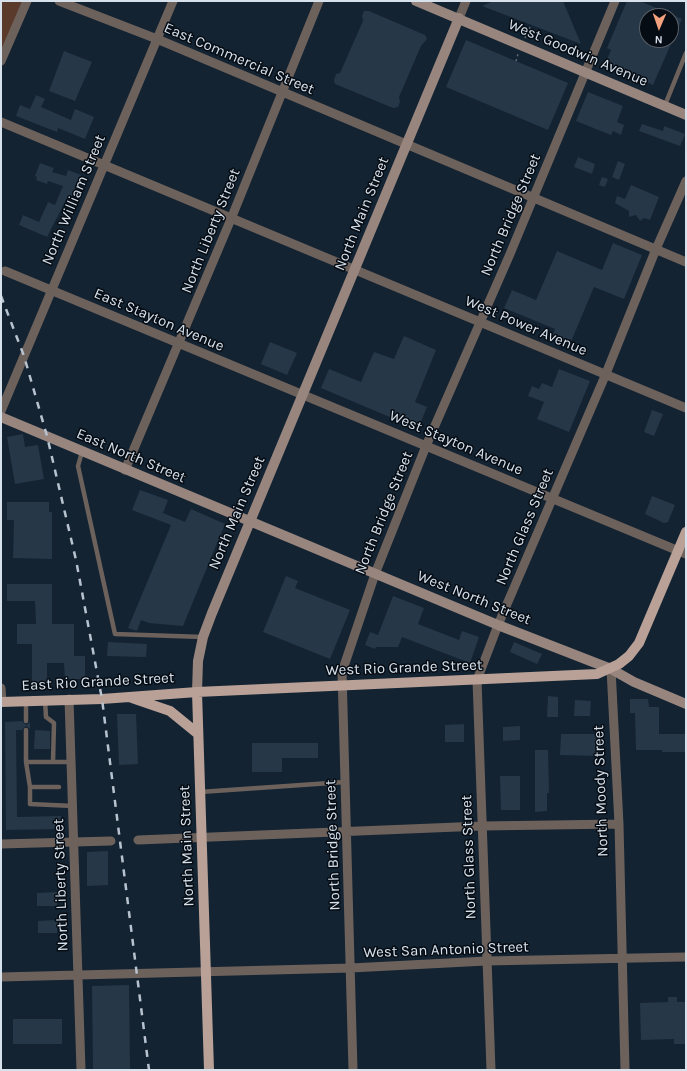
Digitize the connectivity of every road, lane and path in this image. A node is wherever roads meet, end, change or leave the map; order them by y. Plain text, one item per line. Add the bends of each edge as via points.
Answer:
1 (27, 1) edge
2 (60, 1) edge
3 (174, 1) edge
4 (319, 1) edge
5 (416, 1) edge
6 (466, 1) edge
7 (615, 1) edge
8 (459, 18) junction
9 (157, 39) junction
10 (686, 53) edge
11 (1, 62) edge
12 (584, 73) junction
13 (281, 92) junction
14 (664, 106) junction
15 (686, 115) edge
16 (1, 122) edge
17 (407, 144) junction
18 (105, 164) junction
19 (686, 182) edge
20 (534, 198) junction
21 (231, 219) junction
22 (656, 250) junction
23 (686, 262) edge
24 (355, 269) junction
25 (5, 271) dead end
26 (52, 290) junction
27 (481, 322) junction
28 (179, 344) junction
29 (605, 376) junction
30 (304, 394) junction
31 (686, 408) edge
32 (1, 411) edge
33 (1, 417) edge
34 (426, 446) junction
35 (82, 452) junction
36 (124, 470) junction
37 (553, 499) junction
38 (250, 521) junction
39 (686, 532) edge
40 (682, 553) edge
41 (374, 574) junction
42 (498, 625) junction
43 (203, 637) junction
44 (611, 669) junction
45 (477, 680) junction
46 (341, 686) junction
47 (1, 688) edge
48 (197, 692) junction
49 (129, 697) junction
50 (69, 699) junction
51 (45, 700) junction
52 (26, 701) junction
53 (1, 702) edge
54 (686, 704) edge
55 (26, 721) dead end
56 (26, 730) dead end
57 (197, 733) junction
58 (26, 762) junction
59 (53, 762) junction
60 (71, 762) junction
61 (345, 782) junction
62 (30, 787) junction
63 (59, 787) dead end
64 (200, 792) junction
65 (73, 806) junction
66 (619, 824) junction
67 (482, 826) junction
68 (347, 832) junction
69 (202, 836) junction
70 (111, 840) dead end
71 (138, 840) dead end
72 (74, 842) junction
73 (1, 844) edge
74 (686, 957) edge
75 (621, 958) junction
76 (486, 961) junction
77 (352, 968) junction
78 (207, 971) junction
79 (78, 976) junction
80 (1, 977) edge
81 (81, 1070) edge
82 (210, 1070) edge
83 (353, 1070) edge
84 (491, 1070) edge
85 (625, 1070) edge

1 - 11 street
2 - 9 street, East Commercial Street
3 - 9 street, North William Street
4 - 13 street, North Liberty Street
5 - 8 street, West Goodwin Avenue
6 - 8 street, North Main Street
7 - 12 street, North Bridge Street
8 - 12 street, West Goodwin Avenue
8 - 17 street, North Main Street
9 - 13 street, East Commercial Street
9 - 18 street, North William Street
10 - 14 lane
12 - 14 street, West Goodwin Avenue
12 - 20 street, North Bridge Street
13 - 17 street, East Commercial Street
13 - 21 street, North Liberty Street
14 - 15 street, West Goodwin Avenue
16 - 18 street, West Power Avenue
17 - 20 street, East Commercial Street
17 - 24 street, North Main Street
18 - 21 street, West Power Avenue
18 - 26 street, North William Street
19 - 22 street, North Glass Street
20 - 22 street, East Commercial Street
20 - 27 street, North Bridge Street
21 - 24 street, West Power Avenue
21 - 28 street, North Liberty Street
22 - 23 street, East Commercial Street
22 - 29 street, North Glass Street
24 - 27 street, West Power Avenue
24 - 30 street, North Main Street
25 - 26 street, East Stayton Avenue
26 - 28 street, East Stayton Avenue
26 - 32 street, North William Street
27 - 29 street, West Power Avenue
27 - 34 street, North Bridge Street
28 - 30 street, East Stayton Avenue
28 - 36 street, North Liberty Street
29 - 31 street, West Power Avenue
29 - 37 street, North Glass Street
30 - 34 street, West Stayton Avenue
30 - 38 street, North Main Street
33 - 35 street, East North Street
34 - 37 street, West Stayton Avenue
34 - 41 street, North Bridge Street
35 - 36 street, East North Street
35 - 43 lane via 78,466 115,634
36 - 38 street, East North Street
37 - 40 street, West Stayton Avenue
37 - 42 street, North Glass Street
38 - 41 street, West North Street
38 - 43 street, North Main Street
39 - 40 main road
40 - 44 main road via 639,643 629,656
41 - 42 street, West North Street
41 - 46 street, North Bridge Street via 342,672
42 - 44 street, West North Street
42 - 45 street, North Glass Street
43 - 48 street, North Main Street via 198,661
44 - 45 main road, West Rio Grande Street via 597,674
44 - 54 street, West North Street via 634,682
44 - 66 street, North Moody Street
45 - 46 main road, West Rio Grande Street
45 - 67 street, North Glass Street
46 - 48 main road, West Rio Grande Street
46 - 61 street, North Bridge Street
47 - 53 street
48 - 49 main road, East Rio Grande Street
48 - 57 main road, North Main Street
49 - 50 main road, East Rio Grande Street
49 - 57 main road via 170,711
50 - 51 main road, East Rio Grande Street
50 - 60 street, North Liberty Street
51 - 52 main road, East Rio Grande Street
51 - 59 lane via 46,717 54,723
52 - 53 main road, East Rio Grande Street
52 - 55 lane
56 - 58 lane
57 - 64 main road, North Main Street
58 - 59 lane
58 - 62 lane
59 - 60 lane
60 - 65 street, North Liberty Street
61 - 64 lane
61 - 68 street, North Bridge Street
62 - 63 lane
62 - 65 lane via 30,804
64 - 69 main road, North Main Street
65 - 72 street, North Liberty Street
66 - 67 street
66 - 75 street, North Moody Street
67 - 68 street
67 - 76 street, North Glass Street
68 - 69 street
68 - 77 street, North Bridge Street
69 - 71 street
69 - 78 main road, North Main Street
70 - 72 street
72 - 73 street
72 - 79 street, North Liberty Street
74 - 75 street, West San Antonio Street
75 - 76 street, West San Antonio Street
75 - 85 street, North Moody Street
76 - 77 street, West San Antonio Street
76 - 84 street, North Glass Street
77 - 78 street, West San Antonio Street
77 - 83 street, North Bridge Street
78 - 79 street, West San Antonio Street
78 - 82 main road, North Main Street
79 - 80 street, West San Antonio Street
79 - 81 street, North Liberty Street

